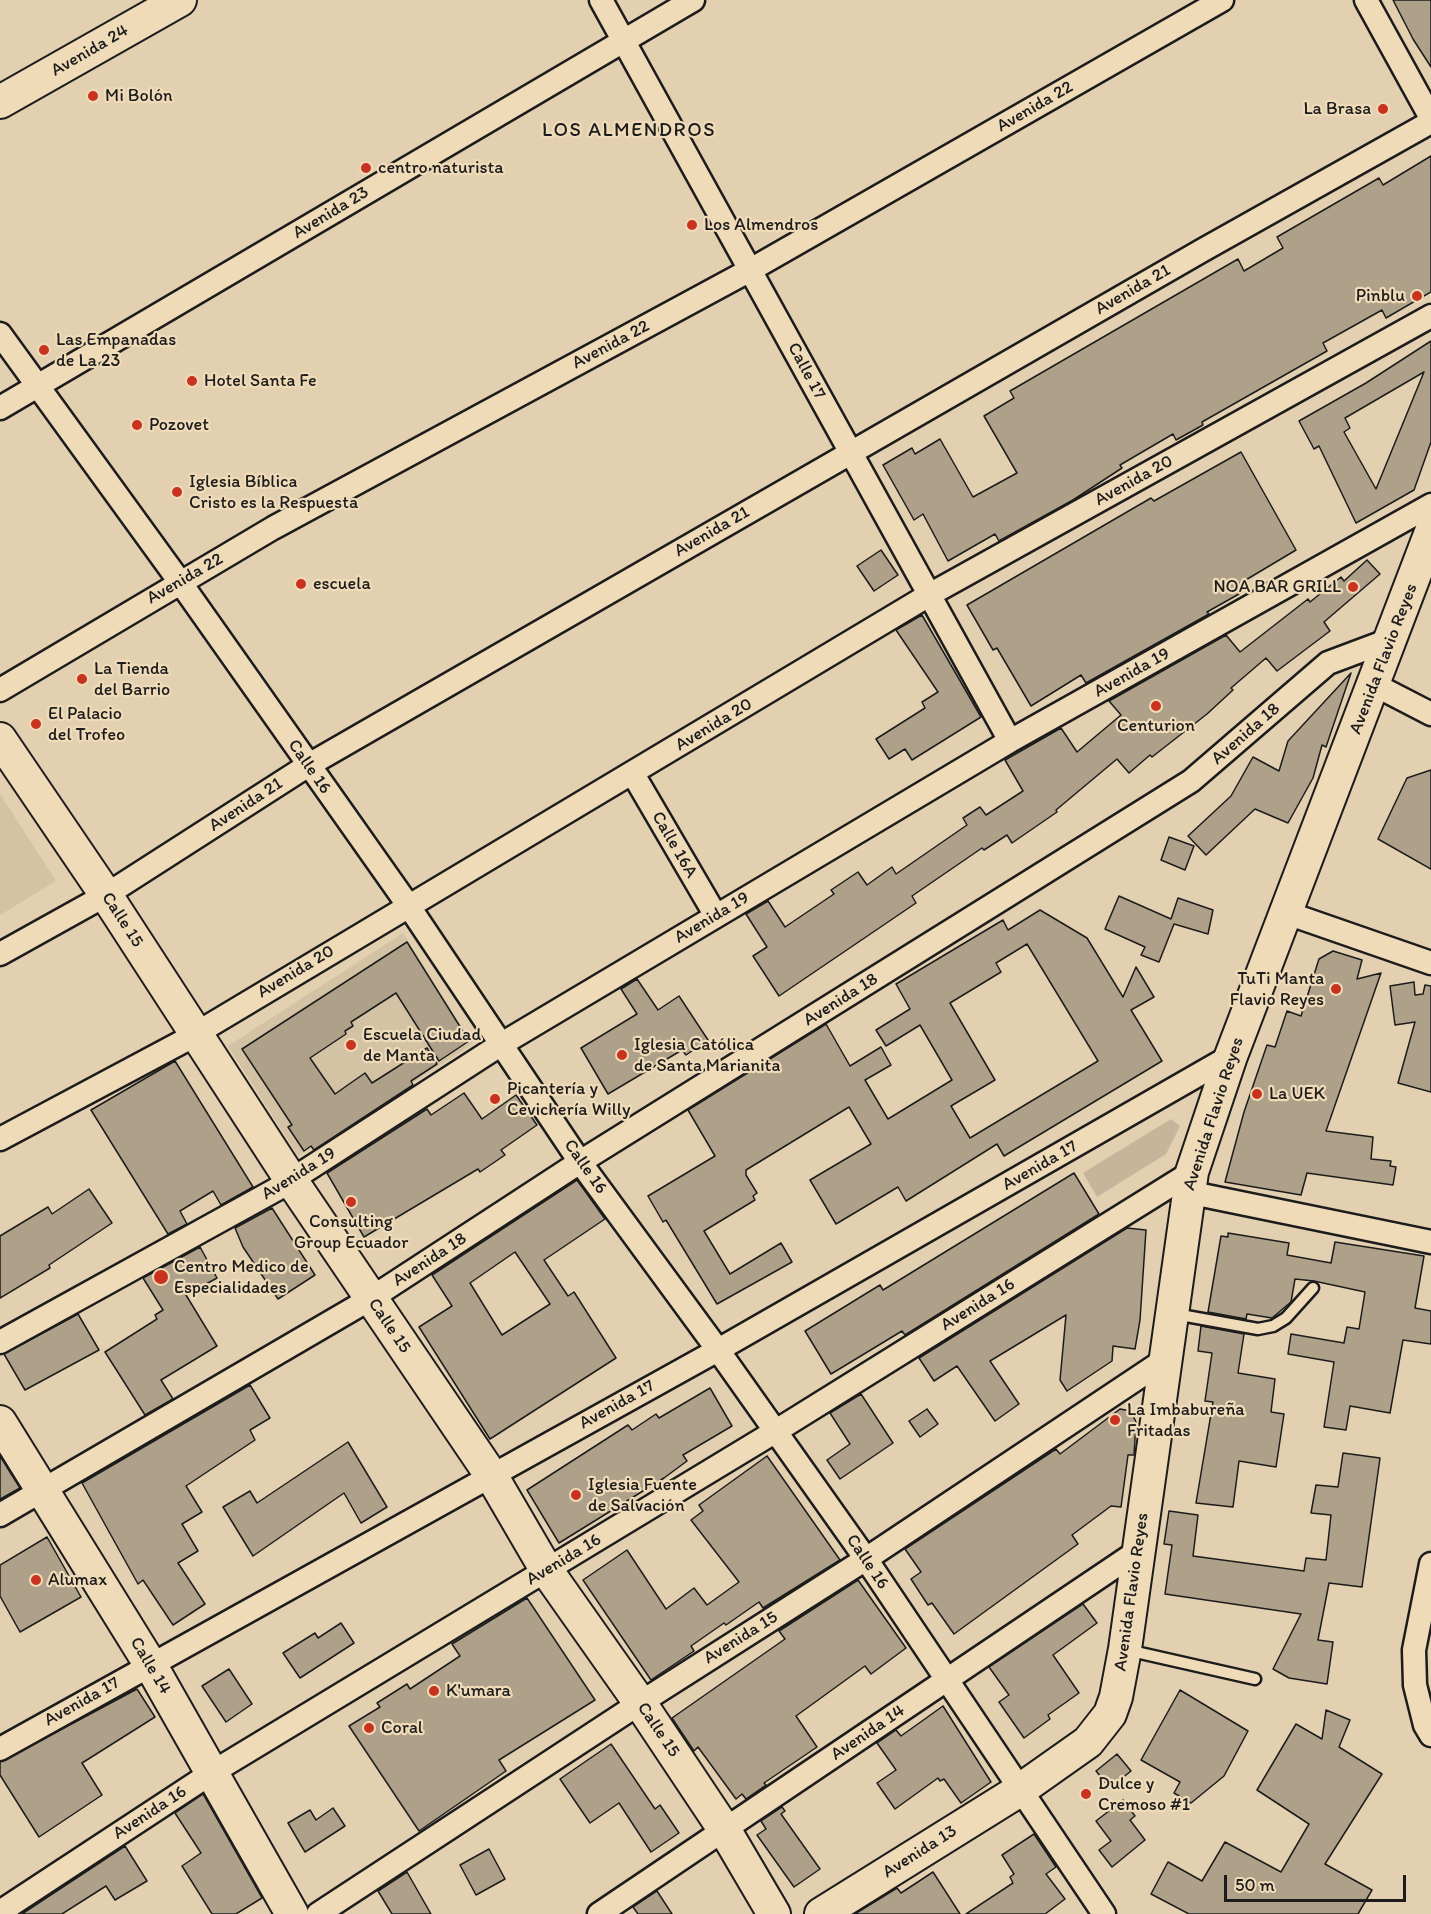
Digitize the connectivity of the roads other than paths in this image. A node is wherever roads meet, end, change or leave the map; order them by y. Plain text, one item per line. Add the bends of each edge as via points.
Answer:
1 (180, 0) edge
2 (601, 0) edge
3 (693, 0) edge
4 (1222, 0) edge
5 (1366, 0) edge
6 (623, 40) junction
7 (0, 102) edge
8 (1431, 120) edge
9 (752, 269) junction
10 (1431, 316) edge
11 (0, 334) edge
12 (38, 386) junction
13 (0, 408) edge
14 (850, 453) junction
15 (1431, 505) edge
16 (1431, 532) edge
17 (180, 582) junction
18 (929, 595) junction
19 (1392, 639) junction
20 (1375, 685) junction
21 (0, 690) edge
22 (1431, 714) edge
23 (0, 740) edge
24 (1010, 741) junction
25 (307, 766) junction
26 (633, 774) junction
27 (106, 895) junction
28 (408, 905) junction
29 (1287, 913) junction
30 (716, 916) junction
31 (0, 954) edge
32 (1431, 963) edge
33 (194, 1033) junction
34 (500, 1045) junction
35 (1232, 1056) junction
36 (0, 1139) edge
37 (580, 1162) junction
38 (291, 1180) junction
39 (1189, 1182) junction
40 (1431, 1242) edge
41 (1313, 1288) dead end
42 (370, 1299) junction
43 (1170, 1313) junction
44 (0, 1342) edge
45 (718, 1350) junction
46 (1163, 1361) junction
47 (0, 1422) edge
48 (776, 1431) junction
49 (491, 1475) junction
50 (40, 1490) junction
51 (0, 1515) edge
52 (1138, 1551) junction
53 (866, 1559) junction
54 (1431, 1564) edge
55 (547, 1571) junction
56 (1125, 1649) junction
57 (150, 1664) junction
58 (1255, 1679) dead end
59 (946, 1681) junction
60 (640, 1703) junction
61 (1431, 1734) edge
62 (0, 1749) edge
63 (213, 1772) junction
64 (1020, 1790) junction
65 (724, 1829) junction
66 (0, 1912) edge
67 (292, 1914) edge
68 (318, 1914) edge
69 (599, 1914) edge
70 (774, 1914) edge
71 (821, 1914) edge
72 (1104, 1914) edge

1 - 7 street, Avenida 24
2 - 6 street, Calle 17
3 - 6 street, Avenida 23
4 - 9 street, Avenida 22
5 - 8 street
6 - 9 street, Calle 17
6 - 12 street, Avenida 23
8 - 14 street, Avenida 21
9 - 14 street, Calle 17
9 - 17 street, Avenida 22
10 - 18 street, Avenida 20
11 - 12 street, Calle 16
12 - 13 street, Avenida 23
12 - 17 street, Calle 16
14 - 18 street, Calle 17
14 - 25 street, Avenida 21
15 - 24 street, Avenida 19
16 - 19 street, Avenida Flavio Reyes
17 - 21 street, Avenida 22
17 - 25 street, Calle 16
18 - 24 street, Calle 17
18 - 26 street, Avenida 20
19 - 20 street, Avenida Flavio Reyes
19 - 37 street, Avenida 18 via 1328,663 1191,781
20 - 22 street
20 - 29 street, Avenida Flavio Reyes
23 - 27 street, Calle 15
24 - 30 street, Avenida 19
25 - 27 street, Avenida 21
25 - 28 street, Calle 16
26 - 28 street, Avenida 20
26 - 30 street, Calle 16A
27 - 31 street, Avenida 21
27 - 33 street, Calle 15
28 - 33 street, Avenida 20
28 - 34 street, Calle 16
29 - 32 street
29 - 35 street, Avenida Flavio Reyes
30 - 34 street, Avenida 19
33 - 36 street, Avenida 20
33 - 38 street, Calle 15
34 - 37 street, Calle 16
34 - 38 street, Avenida 19
35 - 39 street, Avenida Flavio Reyes
35 - 45 street, Avenida 17
37 - 42 street, Avenida 18
37 - 45 street, Calle 16
38 - 42 street, Calle 15
38 - 44 street, Avenida 19
39 - 40 street
39 - 43 street, Avenida Flavio Reyes
39 - 48 street, Avenida 16
41 - 43 lane via 1286,1318 1258,1329
42 - 49 street, Calle 15
42 - 50 street, Avenida 18
43 - 46 street, Avenida Flavio Reyes
45 - 48 street, Calle 16
45 - 49 street, Avenida 17
46 - 52 street, Avenida Flavio Reyes
46 - 53 street, Avenida 15
47 - 50 street, Calle 14
48 - 53 street, Calle 16
48 - 55 street, Avenida 16
49 - 55 street, Calle 15
49 - 57 street, Avenida 17
50 - 51 street, Avenida 18
50 - 57 street, Calle 14
52 - 56 street, Avenida Flavio Reyes
52 - 59 street, Avenida 14
53 - 59 street, Calle 16
53 - 60 street, Avenida 15
54 - 61 street via 1414,1650 1415,1685
55 - 60 street, Calle 15
55 - 63 street, Avenida 16
56 - 58 lane
56 - 64 street, Avenida Flavio Reyes via 1116,1697 1099,1731
57 - 62 street, Avenida 17
57 - 63 street, Calle 14
59 - 64 street, Calle 16
59 - 65 street, Avenida 14
60 - 65 street, Calle 15
60 - 68 street, Avenida 15
63 - 66 street, Avenida 16
63 - 67 street, Calle 14
64 - 71 street, Avenida 13
64 - 72 street, Calle 16
65 - 69 street, Avenida 14
65 - 70 street, Calle 15

